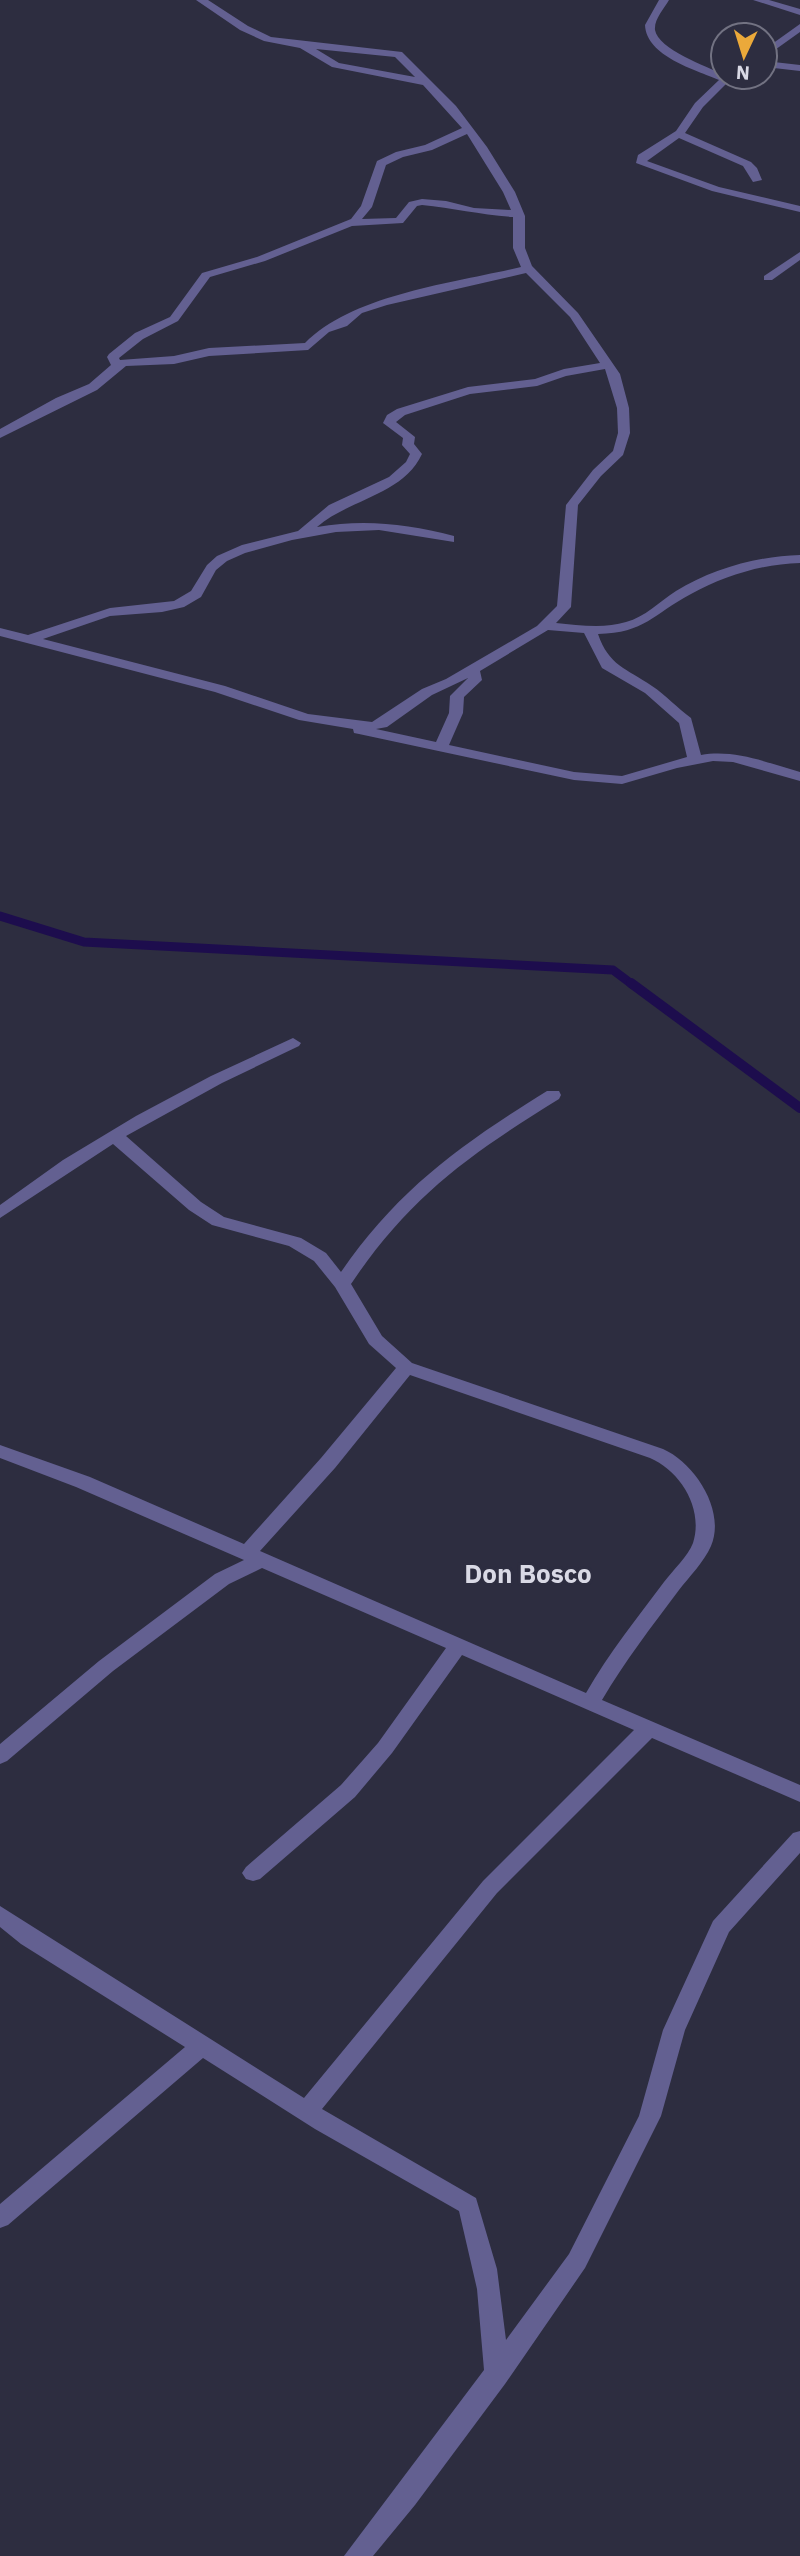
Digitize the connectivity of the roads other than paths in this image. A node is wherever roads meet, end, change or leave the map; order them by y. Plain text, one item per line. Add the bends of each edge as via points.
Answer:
1 (201, 0) edge
2 (664, 0) edge
3 (758, 0) edge
4 (800, 12) edge
5 (800, 27) edge
6 (779, 43) edge
7 (303, 46) junction
8 (779, 66) edge
9 (800, 68) edge
10 (709, 69) edge
11 (425, 82) junction
12 (714, 91) edge
13 (467, 130) junction
14 (678, 134) junction
15 (757, 180) dead end
16 (800, 209) edge
17 (518, 214) junction
18 (351, 223) junction
19 (800, 255) edge
20 (528, 269) junction
21 (768, 278) dead end
22 (608, 365) junction
23 (117, 366) junction
24 (0, 434) edge
25 (303, 533) junction
26 (449, 539) dead end
27 (800, 559) edge
28 (545, 626) junction
29 (589, 629) junction
30 (0, 632) edge
31 (29, 639) junction
32 (473, 669) junction
33 (332, 723) junction
34 (440, 748) junction
35 (695, 759) junction
36 (800, 776) edge
37 (293, 1043) dead end
38 (553, 1095) dead end
39 (115, 1136) junction
40 (0, 1213) edge
41 (342, 1283) junction
42 (406, 1367) junction
43 (0, 1451) edge
44 (254, 1556) junction
45 (459, 1645) junction
46 (591, 1702) junction
47 (649, 1728) junction
48 (0, 1756) edge
49 (800, 1794) edge
50 (800, 1839) edge
51 (253, 1873) dead end
52 (0, 1915) edge
53 (203, 2045) junction
54 (307, 2111) junction
55 (0, 2218) edge
56 (496, 2376) junction
57 (357, 2556) edge

1 - 7 street via 244,28
2 - 10 street via 650,34 659,45
3 - 4 street
5 - 6 street
7 - 11 street via 336,65
7 - 11 street via 398,54
8 - 9 street
11 - 13 street
12 - 14 street
13 - 17 street via 509,192
13 - 18 street via 380,163 366,207
14 - 15 street via 747,164
14 - 16 street via 642,157 641,163 716,189
17 - 18 street via 422,202 413,204 399,221
17 - 20 street via 519,248
18 - 23 street via 261,259 206,275 174,319 116,353
19 - 21 street
20 - 22 street via 574,315
20 - 23 street via 384,302 358,311 299,348 209,352
22 - 25 street via 537,382 468,391 401,412 389,423 409,437 416,458 401,475 335,508
22 - 28 street via 623,408 624,433 619,452 572,505 564,607
23 - 24 street via 93,387
25 - 26 street via 361,524
25 - 31 street via 217,562 202,590 178,604 110,612
27 - 29 street via 765,561 723,576 686,591 647,620 629,626
28 - 29 street
28 - 32 street
29 - 35 street via 607,665 650,690 687,722
30 - 31 street
31 - 33 street
32 - 33 street via 428,692 382,724
32 - 34 street via 475,680 457,696 456,713
33 - 34 street
34 - 35 street via 574,776 622,780
35 - 36 street via 734,758
37 - 39 street via 222,1076
38 - 41 street via 458,1157 409,1199
39 - 40 street
39 - 41 street via 218,1221 295,1242 320,1257
41 - 42 street via 375,1340
42 - 44 street
42 - 46 street via 669,1460 701,1497 706,1524 702,1545 611,1667
43 - 44 street
44 - 45 street
44 - 48 street via 106,1666
45 - 46 street
45 - 51 street via 348,1791
46 - 47 street
47 - 49 street
47 - 54 street via 490,1887
50 - 56 street via 722,1927 674,2030 650,2116 577,2261
52 - 53 street via 29,1938
53 - 54 street
53 - 55 street
54 - 56 street via 468,2205 492,2296
56 - 57 street

